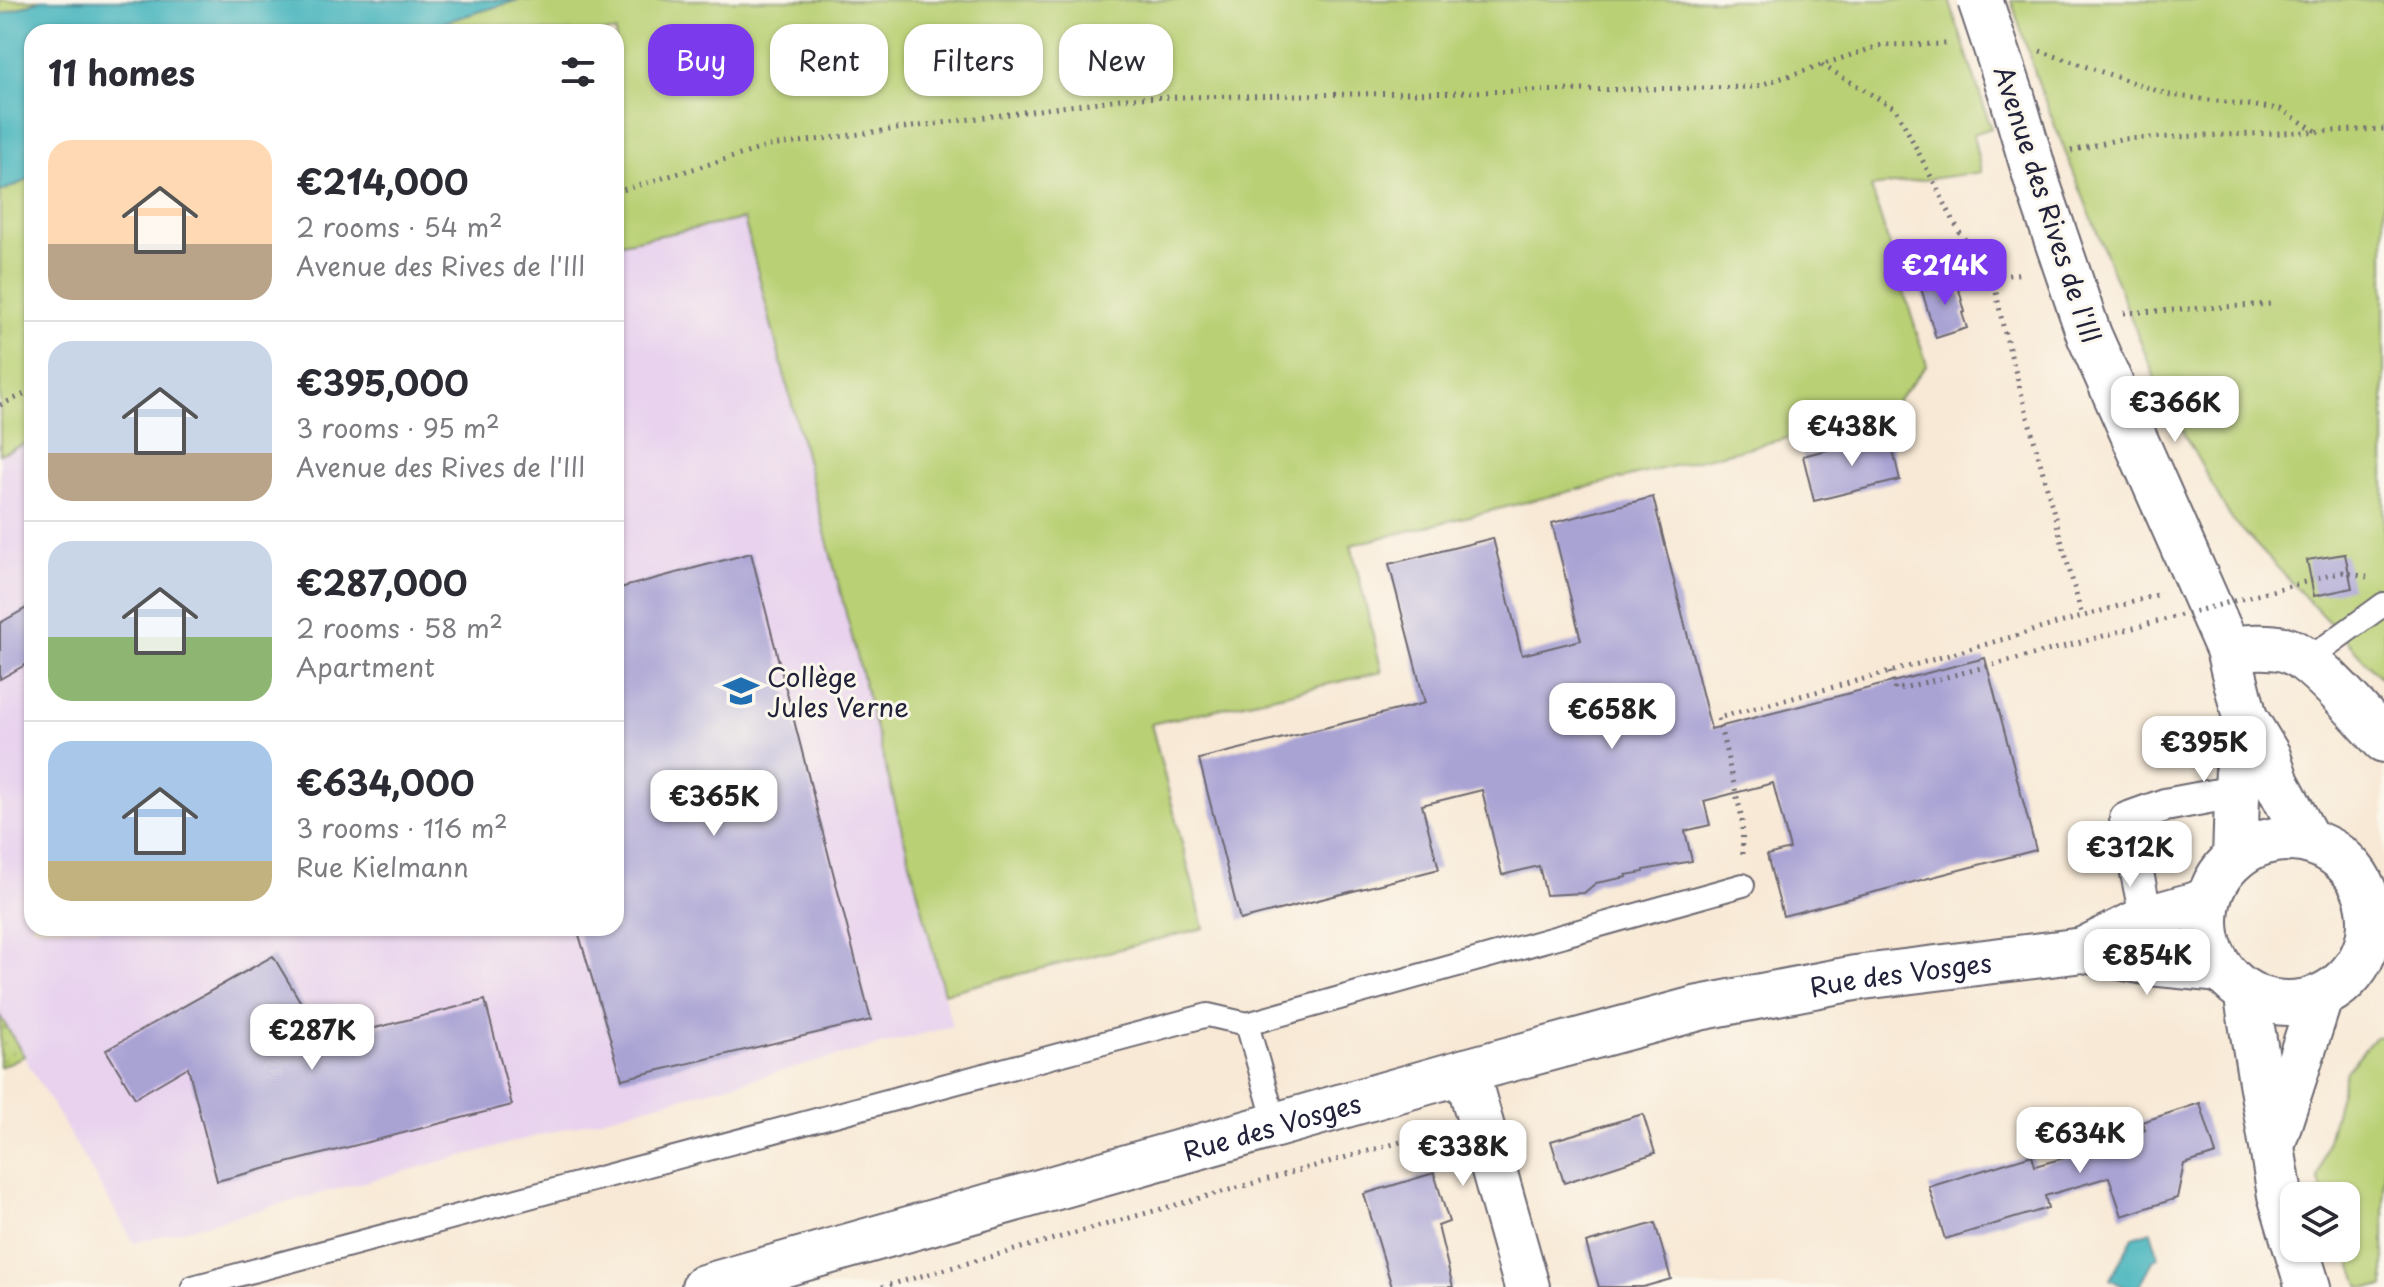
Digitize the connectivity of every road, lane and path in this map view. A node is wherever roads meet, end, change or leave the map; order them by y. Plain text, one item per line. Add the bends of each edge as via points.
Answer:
1 (1980, 0) edge
2 (1960, 44) dead end
3 (2032, 49) dead end
4 (1821, 65) junction
5 (2384, 129) edge
6 (2318, 132) junction
7 (2032, 162) junction
8 (624, 190) edge
9 (2020, 259) dead end
10 (1993, 277) junction
11 (2271, 304) dead end
12 (2083, 316) junction
13 (24, 394) edge
14 (0, 405) edge
15 (2342, 572) dead end
16 (2199, 583) junction
17 (2384, 604) edge
18 (2082, 616) junction
19 (2228, 649) junction
20 (2307, 660) junction
21 (1890, 672) junction
22 (2245, 718) junction
23 (2384, 740) edge
24 (2224, 794) dead end
25 (2308, 841) junction
26 (2235, 858) junction
27 (1743, 885) joint
28 (2207, 901) junction
29 (2143, 902) dead end
30 (2376, 904) edge
31 (2083, 950) junction
32 (2234, 981) junction
33 (2348, 989) edge
34 (1247, 1024) junction
35 (1466, 1071) junction
36 (1479, 1121) junction
37 (1276, 1126) junction
38 (2272, 1146) junction
39 (2280, 1195) edge
40 (2300, 1262) edge
41 (193, 1287) edge
42 (704, 1287) edge
43 (882, 1287) edge
44 (1527, 1287) edge
45 (2308, 1287) edge

1 - 7 main road, Avenue des Rives de l'Ill, bridge
2 - 4 path via 1882,45
3 - 6 path via 2170,95 2280,109
4 - 8 path via 1754,87 1128,98 770,146
4 - 10 path via 1896,109 1960,233
5 - 6 path
6 - 7 path via 2120,139
7 - 12 main road, Avenue des Rives de l'Ill
9 - 10 path via 2023,273
10 - 18 path
11 - 12 path
12 - 16 main road, Avenue des Rives de l'Ill
13 - 14 path
15 - 21 path, bridge via 1895,690
16 - 18 path
16 - 19 main road, Avenue des Rives de l'Ill
17 - 20 lane
18 - 21 path
19 - 20 main road via 2286,649
19 - 22 main road, Avenue des Rives de l'Ill
20 - 23 main road
21 - 27 path via 1718,718 1742,818
22 - 25 main road, Avenue des Rives de l'Ill
22 - 26 main road, Avenue des Rives de l'Ill
24 - 29 street via 2126,819
25 - 26 main road via 2282,839
25 - 30 main road via 2334,853
26 - 28 main road
27 - 34 lane
28 - 31 main road, Rue des Vosges via 2147,918
28 - 32 main road via 2210,948
30 - 33 main road via 2367,945
31 - 32 main road, Rue des Vosges
31 - 35 main road, Rue des Vosges via 1855,978 1699,1008
32 - 33 main road, Rue des Vosges via 2269,1002 2295,1004
32 - 38 main road
33 - 38 main road
34 - 37 lane
34 - 41 lane via 1208,1015
35 - 36 main road
35 - 37 main road, Rue des Vosges
36 - 43 path
36 - 44 main road
37 - 42 main road, Rue des Vosges
38 - 39 main road
40 - 45 main road

